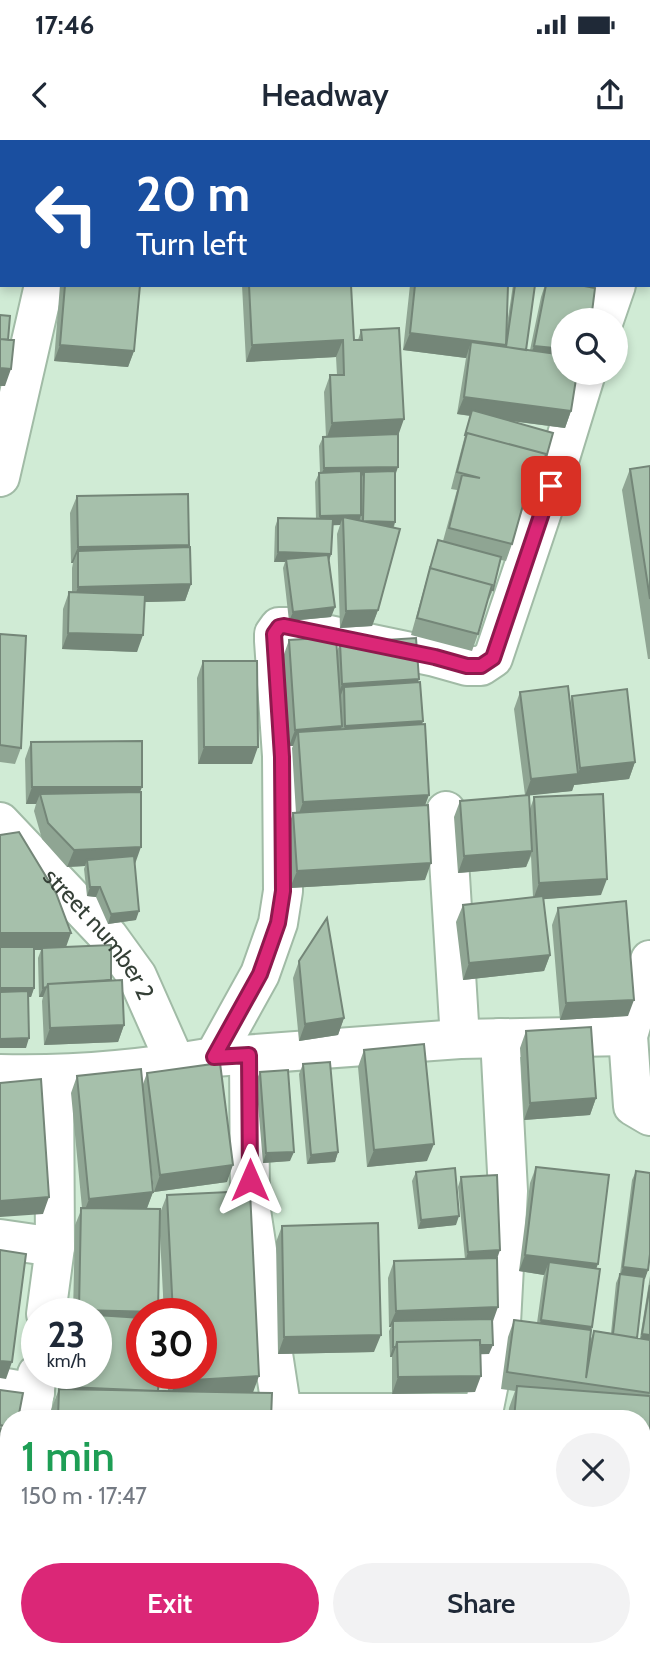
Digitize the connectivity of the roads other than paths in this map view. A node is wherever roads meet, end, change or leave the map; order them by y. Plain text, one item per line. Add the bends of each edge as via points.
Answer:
1 (44, 287) edge
2 (616, 287) edge
3 (608, 308) edge
4 (582, 385) edge
5 (0, 477) edge
6 (446, 811) dead end
7 (0, 822) edge
8 (650, 960) edge
9 (628, 1036) junction
10 (500, 1038) junction
11 (460, 1039) junction
12 (232, 1056) junction
13 (176, 1064) junction
14 (0, 1074) edge
15 (54, 1075) junction
16 (650, 1116) edge
17 (0, 1239) edge
18 (55, 1247) junction
19 (48, 1298) edge
20 (282, 1410) edge
21 (484, 1410) edge

1 - 5 street
2 - 3 street
4 - 12 street via 493,658 481,666 467,666 290,627 276,630 283,891 278,923
6 - 11 street
7 - 13 street, street number 2 via 108,936 137,976
8 - 9 street
9 - 10 street
9 - 16 street via 633,1106
10 - 11 street
10 - 21 street via 508,1191 501,1323
11 - 12 street
12 - 13 street
12 - 20 street
13 - 15 street
14 - 15 street
15 - 18 street
17 - 18 street
18 - 19 street

